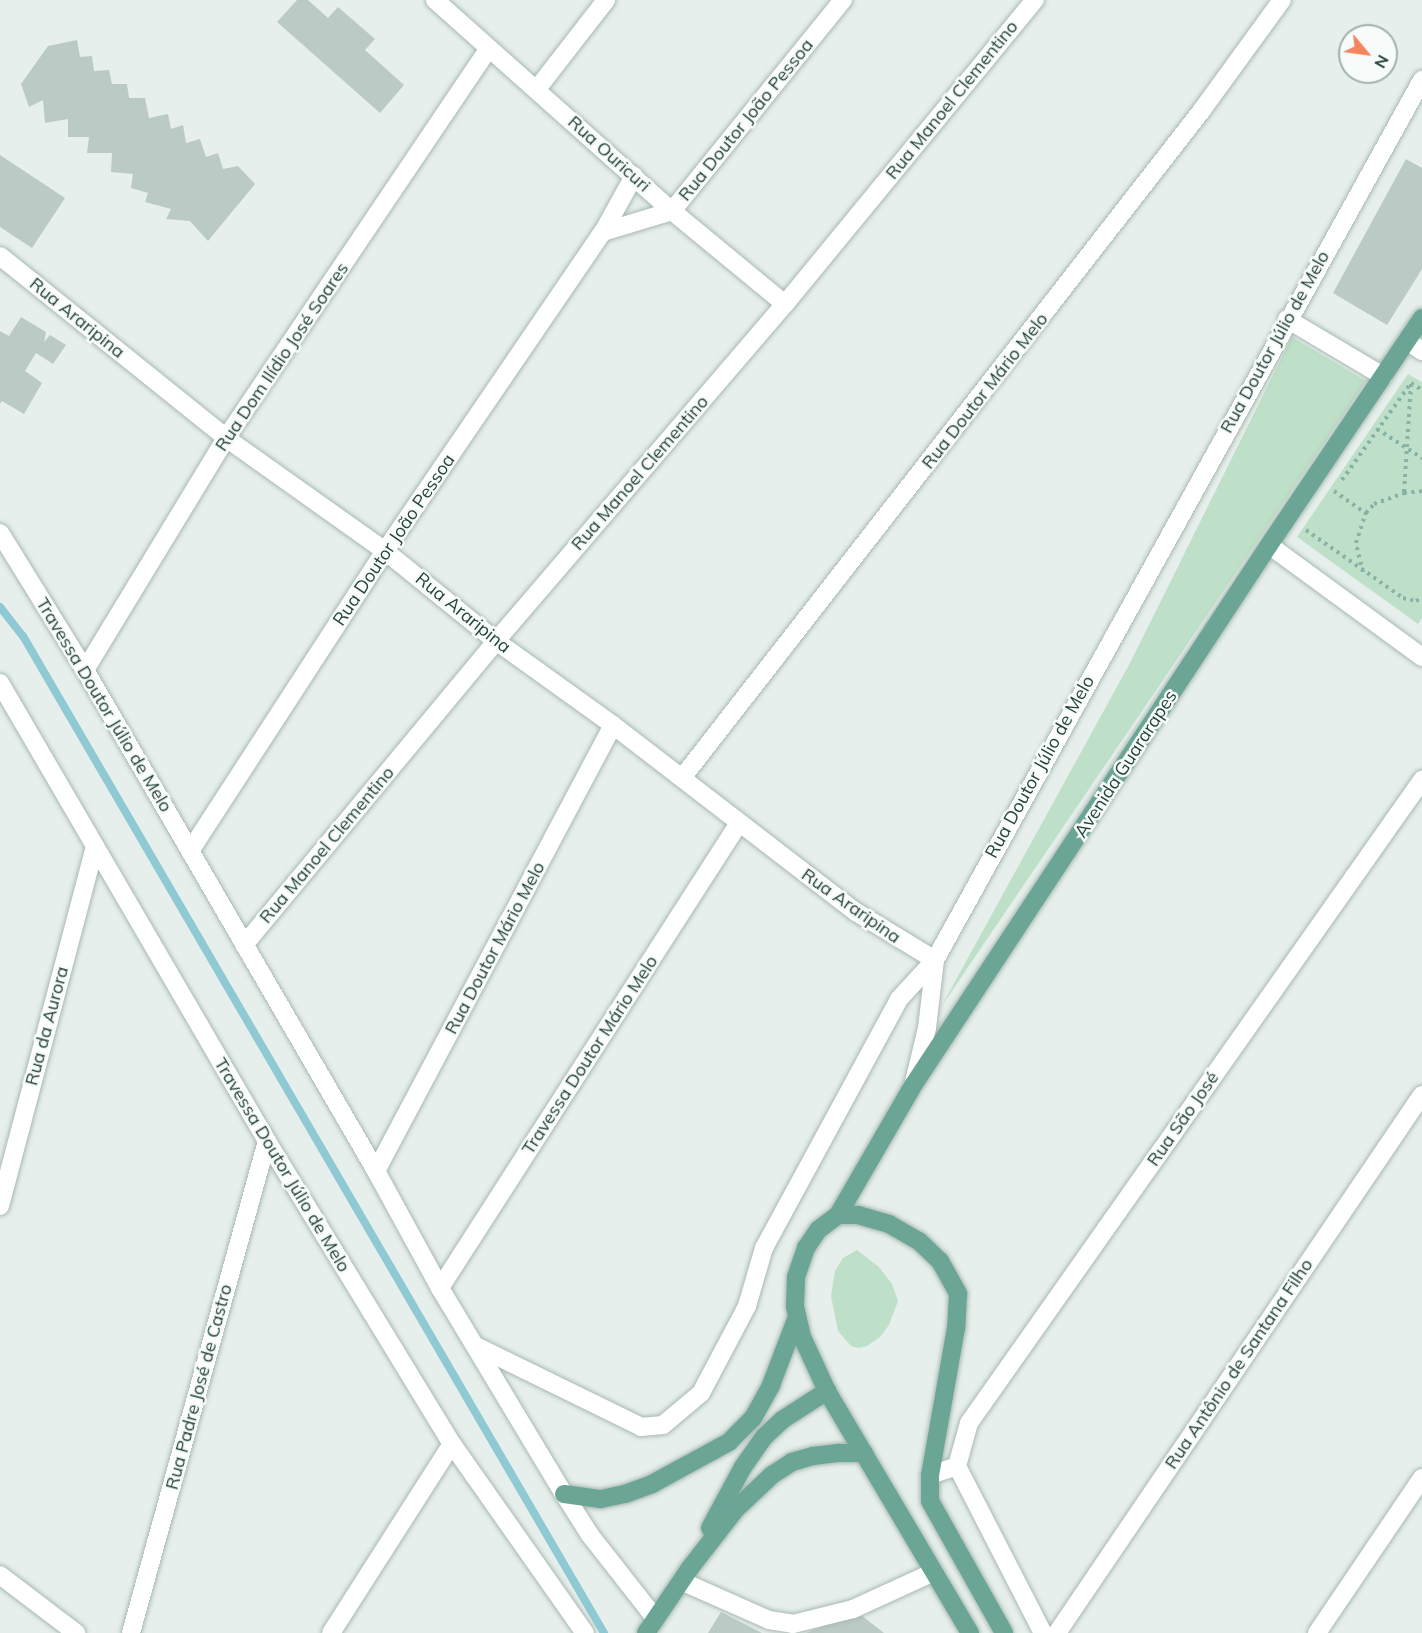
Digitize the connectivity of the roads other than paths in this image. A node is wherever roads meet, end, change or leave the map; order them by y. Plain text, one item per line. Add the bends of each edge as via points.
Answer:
1 (606, 0) edge
2 (843, 0) edge
3 (1035, 0) edge
4 (1282, 0) edge
5 (438, 1) edge
6 (488, 50) junction
7 (1422, 80) edge
8 (537, 89) junction
9 (634, 176) junction
10 (672, 211) junction
11 (603, 231) junction
12 (0, 256) edge
13 (785, 304) junction
14 (1422, 318) edge
15 (1287, 319) junction
16 (1407, 341) junction
17 (1422, 351) edge
18 (1383, 376) junction
19 (226, 438) junction
20 (0, 533) edge
21 (1269, 544) junction
22 (386, 551) junction
23 (496, 641) junction
24 (1422, 657) edge
25 (85, 670) junction
26 (0, 683) edge
27 (613, 725) junction
28 (682, 778) junction
29 (1422, 780) edge
30 (739, 823) junction
31 (94, 846) junction
32 (190, 851) junction
33 (244, 945) junction
34 (934, 960) junction
35 (914, 1084) junction
36 (1422, 1095) edge
37 (267, 1141) junction
38 (376, 1171) junction
39 (0, 1206) edge
40 (838, 1215) junction
41 (440, 1288) junction
42 (797, 1317) junction
43 (476, 1346) junction
44 (827, 1391) junction
45 (452, 1444) junction
46 (864, 1454) junction
47 (957, 1466) junction
48 (930, 1475) junction
49 (1422, 1478) edge
50 (564, 1494) junction
51 (934, 1572) junction
52 (0, 1575) edge
53 (685, 1575) junction
54 (650, 1625) edge
55 (967, 1632) edge
56 (76, 1633) edge
57 (131, 1633) edge
58 (331, 1633) edge
59 (585, 1633) edge
60 (1004, 1633) edge
61 (1043, 1633) edge
62 (1057, 1633) edge
63 (1317, 1633) edge

1 - 8 street
2 - 10 street, Rua Doutor João Pessoa
3 - 13 street, Rua Manoel Clementino
4 - 28 street, Rua Doutor Mário Melo via 1188,129
5 - 6 street, Rua Ouricuri
6 - 8 street, Rua Ouricuri
6 - 19 street, Rua Dom Ilídio José Soares
7 - 15 street, Rua Doutor Júlio de Melo
8 - 9 street, Rua Ouricuri
9 - 10 street, Rua Ouricuri
9 - 11 street, Rua Doutor João Pessoa
10 - 11 street, Rua Doutor João Pessoa
10 - 13 street, Rua Ouricuri
11 - 22 street, Rua Doutor João Pessoa
12 - 19 street, Rua Araripina
13 - 23 street, Rua Manoel Clementino
14 - 16 main road, Avenida Guararapes
15 - 18 street
15 - 34 street, Rua Doutor Júlio de Melo
16 - 17 street
16 - 18 main road, Avenida Guararapes
18 - 21 main road, Avenida Guararapes
19 - 22 street, Rua Araripina
19 - 25 street, Rua Dom Ilídio José Soares
20 - 25 street, Travessa Doutor Júlio de Melo
21 - 24 street
21 - 35 main road, Avenida Guararapes
22 - 23 street, Rua Araripina
22 - 32 street, Rua Doutor João Pessoa
23 - 27 street, Rua Araripina
23 - 33 street, Rua Manoel Clementino
25 - 32 street, Travessa Doutor Júlio de Melo
26 - 31 street, Travessa Doutor Júlio de Melo
27 - 28 street, Rua Araripina
27 - 38 street, Rua Doutor Mário Melo
28 - 30 street, Rua Araripina
29 - 47 street, Rua São José via 969,1423
30 - 34 street, Rua Araripina via 856,912
30 - 41 street, Travessa Doutor Mário Melo
31 - 37 street, Travessa Doutor Júlio de Melo
31 - 39 street, Rua da Aurora
32 - 33 street, Travessa Doutor Júlio de Melo
33 - 38 street, Travessa Doutor Júlio de Melo
34 - 35 street via 927,1028
34 - 43 street, Rua Doutor Júlio de Melo via 899,999 764,1248 747,1306 701,1393 663,1425 641,1427
35 - 40 main road, Avenida Guararapes
36 - 62 street, Rua Antônio de Santana Filho
37 - 45 street, Travessa Doutor Júlio de Melo
37 - 57 street, Rua Padre José de Castro
38 - 41 street, Travessa Doutor Júlio de Melo
40 - 42 main road, Avenida Guararapes via 818,1230 806,1248 796,1277
40 - 48 main road via 858,1215 889,1224 919,1241 940,1261 958,1294
41 - 43 street, Travessa Doutor Júlio de Melo
42 - 44 main road
42 - 50 main road via 771,1385 753,1418 729,1442 652,1484 625,1494 601,1499
43 - 50 street, Travessa Doutor Júlio de Melo
44 - 46 main road
44 - 53 main road via 782,1420 764,1437 743,1467
45 - 58 street
45 - 59 street, Travessa Doutor Júlio de Melo
46 - 51 main road
46 - 53 main road via 813,1456 792,1462 772,1475 736,1509
47 - 48 street
47 - 61 street
48 - 60 main road via 934,1512
49 - 63 street
50 - 54 street, Travessa Doutor Júlio de Melo
51 - 53 street via 853,1609 793,1624 780,1624
51 - 55 main road
52 - 56 street
53 - 54 main road

